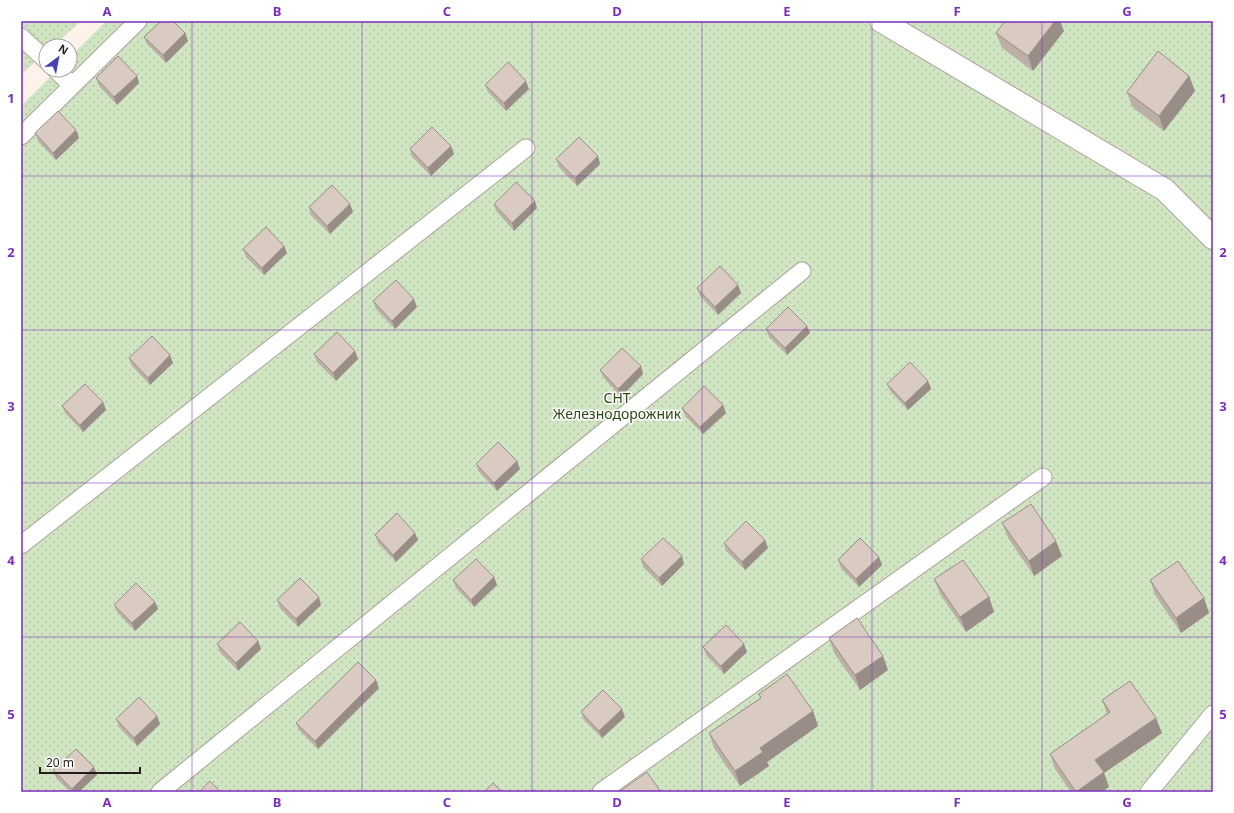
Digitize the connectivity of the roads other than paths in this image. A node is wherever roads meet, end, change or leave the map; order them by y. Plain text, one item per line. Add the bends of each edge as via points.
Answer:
1 (138, 21) edge
2 (881, 21) edge
3 (21, 37) edge
4 (38, 53) edge
5 (65, 78) edge
6 (72, 85) junction
7 (21, 136) edge
8 (526, 148) dead end
9 (1213, 238) edge
10 (802, 271) dead end
11 (1042, 478) dead end
12 (21, 545) edge
13 (1213, 714) edge
14 (160, 792) edge
15 (601, 792) edge
16 (1149, 792) edge

1 - 6 lane
2 - 9 street via 1165,190
3 - 4 lane
5 - 6 lane
6 - 7 lane
8 - 12 lane
10 - 14 lane
11 - 15 lane
13 - 16 lane

